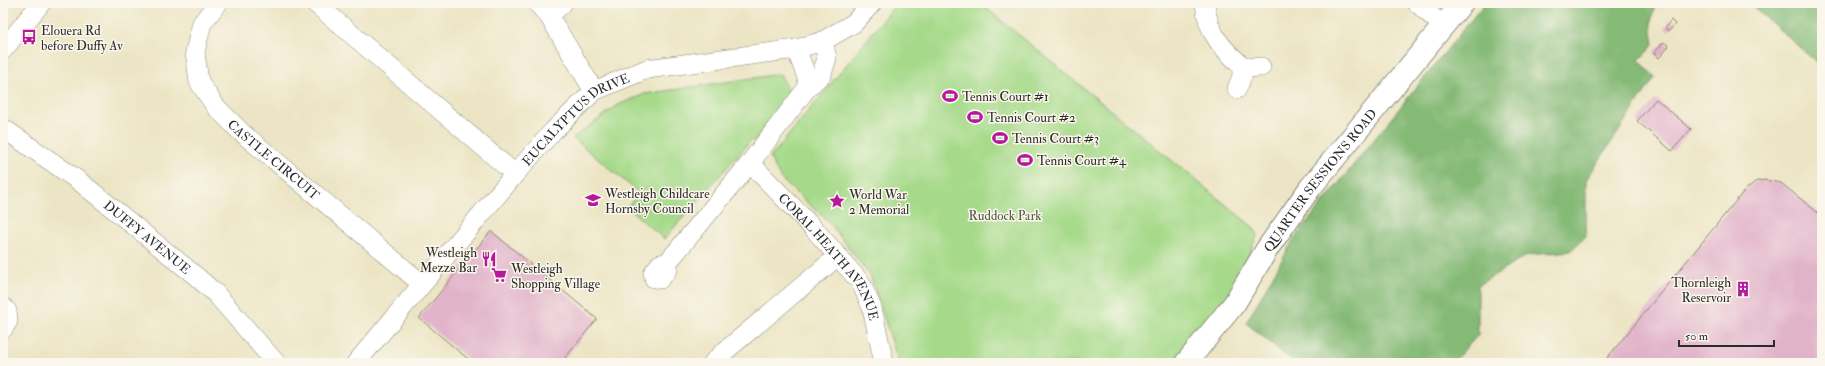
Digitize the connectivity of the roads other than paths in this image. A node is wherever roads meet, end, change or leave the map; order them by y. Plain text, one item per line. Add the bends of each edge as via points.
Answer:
1 (41, 3) edge
2 (218, 3) edge
3 (315, 3) edge
4 (563, 3) edge
5 (872, 3) edge
6 (1205, 3) edge
7 (1417, 3) edge
8 (1462, 3) edge
9 (543, 9) edge
10 (1443, 26) junction
11 (822, 40) junction
12 (796, 49) junction
13 (3, 50) edge
14 (807, 88) junction
15 (1236, 89) dead end
16 (594, 91) junction
17 (3, 128) edge
18 (750, 164) junction
19 (515, 174) junction
20 (838, 256) junction
21 (667, 263) dead end
22 (422, 284) junction
23 (3, 307) edge
24 (3, 329) edge
25 (276, 363) edge
26 (356, 363) edge
27 (713, 363) edge
28 (884, 363) edge
29 (1186, 363) edge

1 - 13 street
2 - 22 street, CASTLE CIRCUIT via 202,23 196,52 199,82 216,107 241,132
3 - 19 street
4 - 9 street
5 - 11 street, EUCALYPTUS DRIVE via 854,23
6 - 15 street via 1208,23 1218,43 1253,67
7 - 10 street
8 - 10 main road, QUARTER SESSIONS ROAD
9 - 16 street
10 - 29 main road, QUARTER SESSIONS ROAD via 1302,200 1267,249 1234,304
11 - 12 street, EUCALYPTUS DRIVE
11 - 14 street via 827,58 826,65 822,74
12 - 14 street via 807,77
12 - 16 street, EUCALYPTUS DRIVE via 647,69
14 - 18 street
16 - 19 street, EUCALYPTUS DRIVE via 553,131
17 - 25 street, DUFFY AVENUE via 79,181 197,277 216,294
18 - 20 street, CORAL HEATH AVENUE
18 - 21 street
19 - 22 street, EUCALYPTUS DRIVE
20 - 27 street
20 - 28 street, CORAL HEATH AVENUE via 861,283 872,308
22 - 26 street, EUCALYPTUS DRIVE
23 - 24 street via 7,311 8,321

